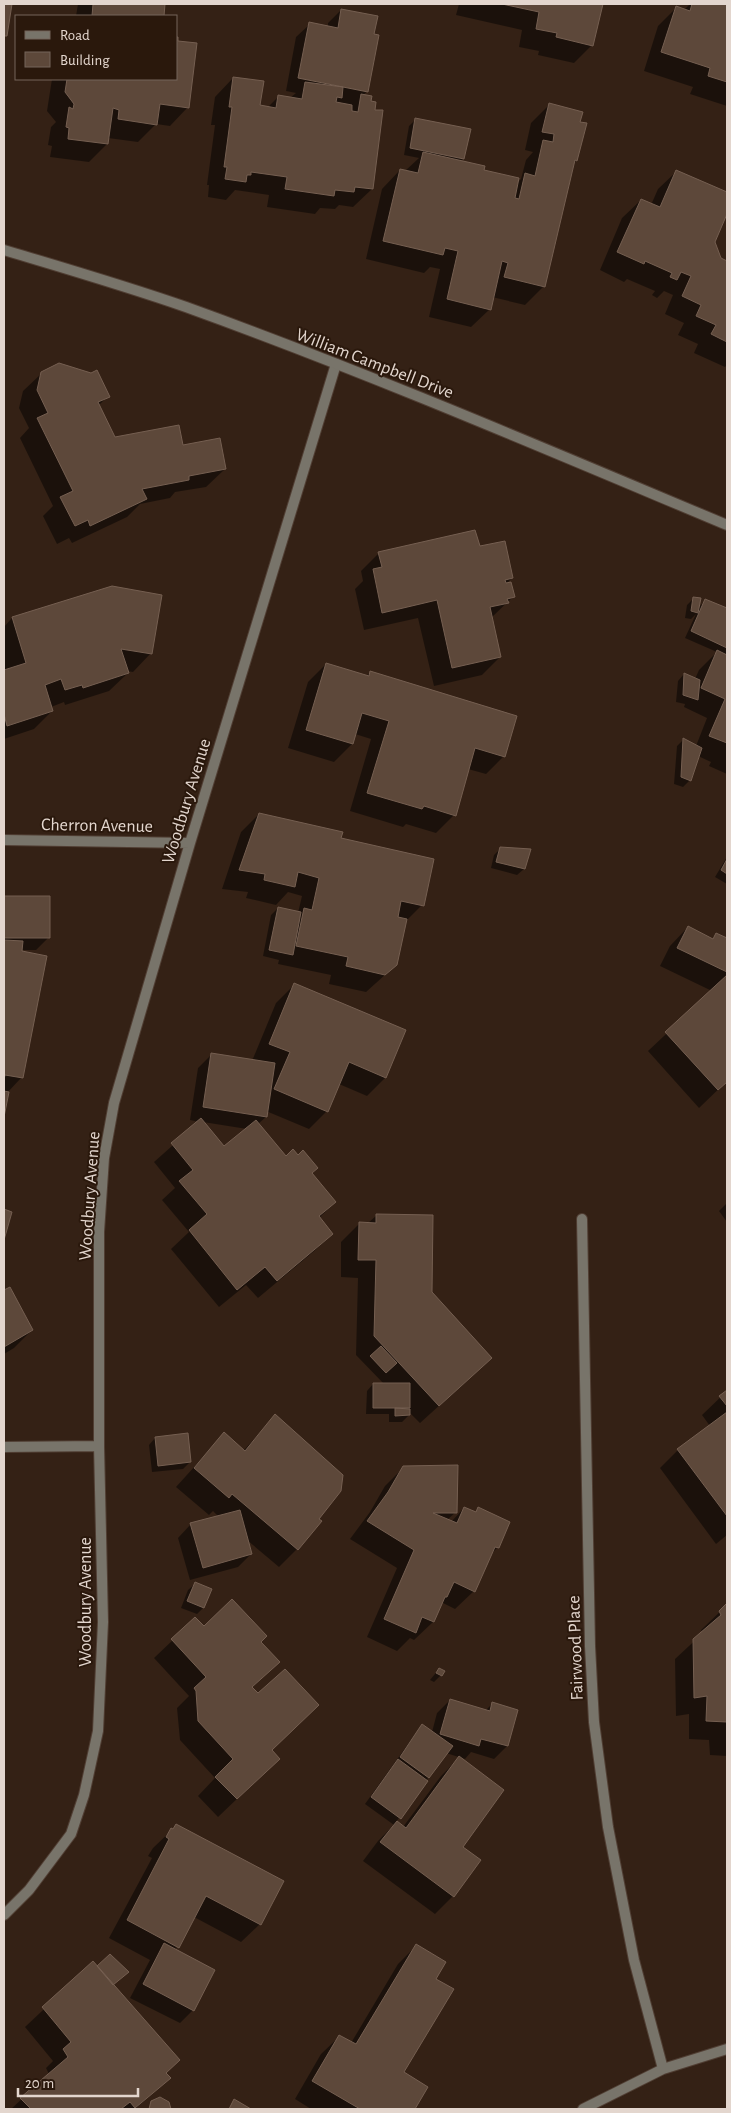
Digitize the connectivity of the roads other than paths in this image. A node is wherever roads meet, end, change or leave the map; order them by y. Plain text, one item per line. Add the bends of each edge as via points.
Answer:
1 (4, 250) edge
2 (336, 364) junction
3 (727, 525) edge
4 (4, 840) edge
5 (190, 843) junction
6 (582, 1219) dead end
7 (99, 1446) junction
8 (4, 1447) edge
9 (4, 1915) edge
10 (727, 2049) edge
11 (663, 2069) junction
12 (583, 2109) edge

1 - 2 street, William Campbell Drive via 184,307
2 - 3 street, William Campbell Drive
2 - 5 street, Woodbury Avenue
4 - 5 street, Cherron Avenue
5 - 7 street, Woodbury Avenue via 114,1103 104,1158 100,1232
6 - 11 street, Fairwood Place via 594,1722 608,1827 632,1951
7 - 8 street
7 - 9 street, Woodbury Avenue via 103,1622 98,1731 84,1795 71,1834 29,1890
10 - 11 street
11 - 12 street

